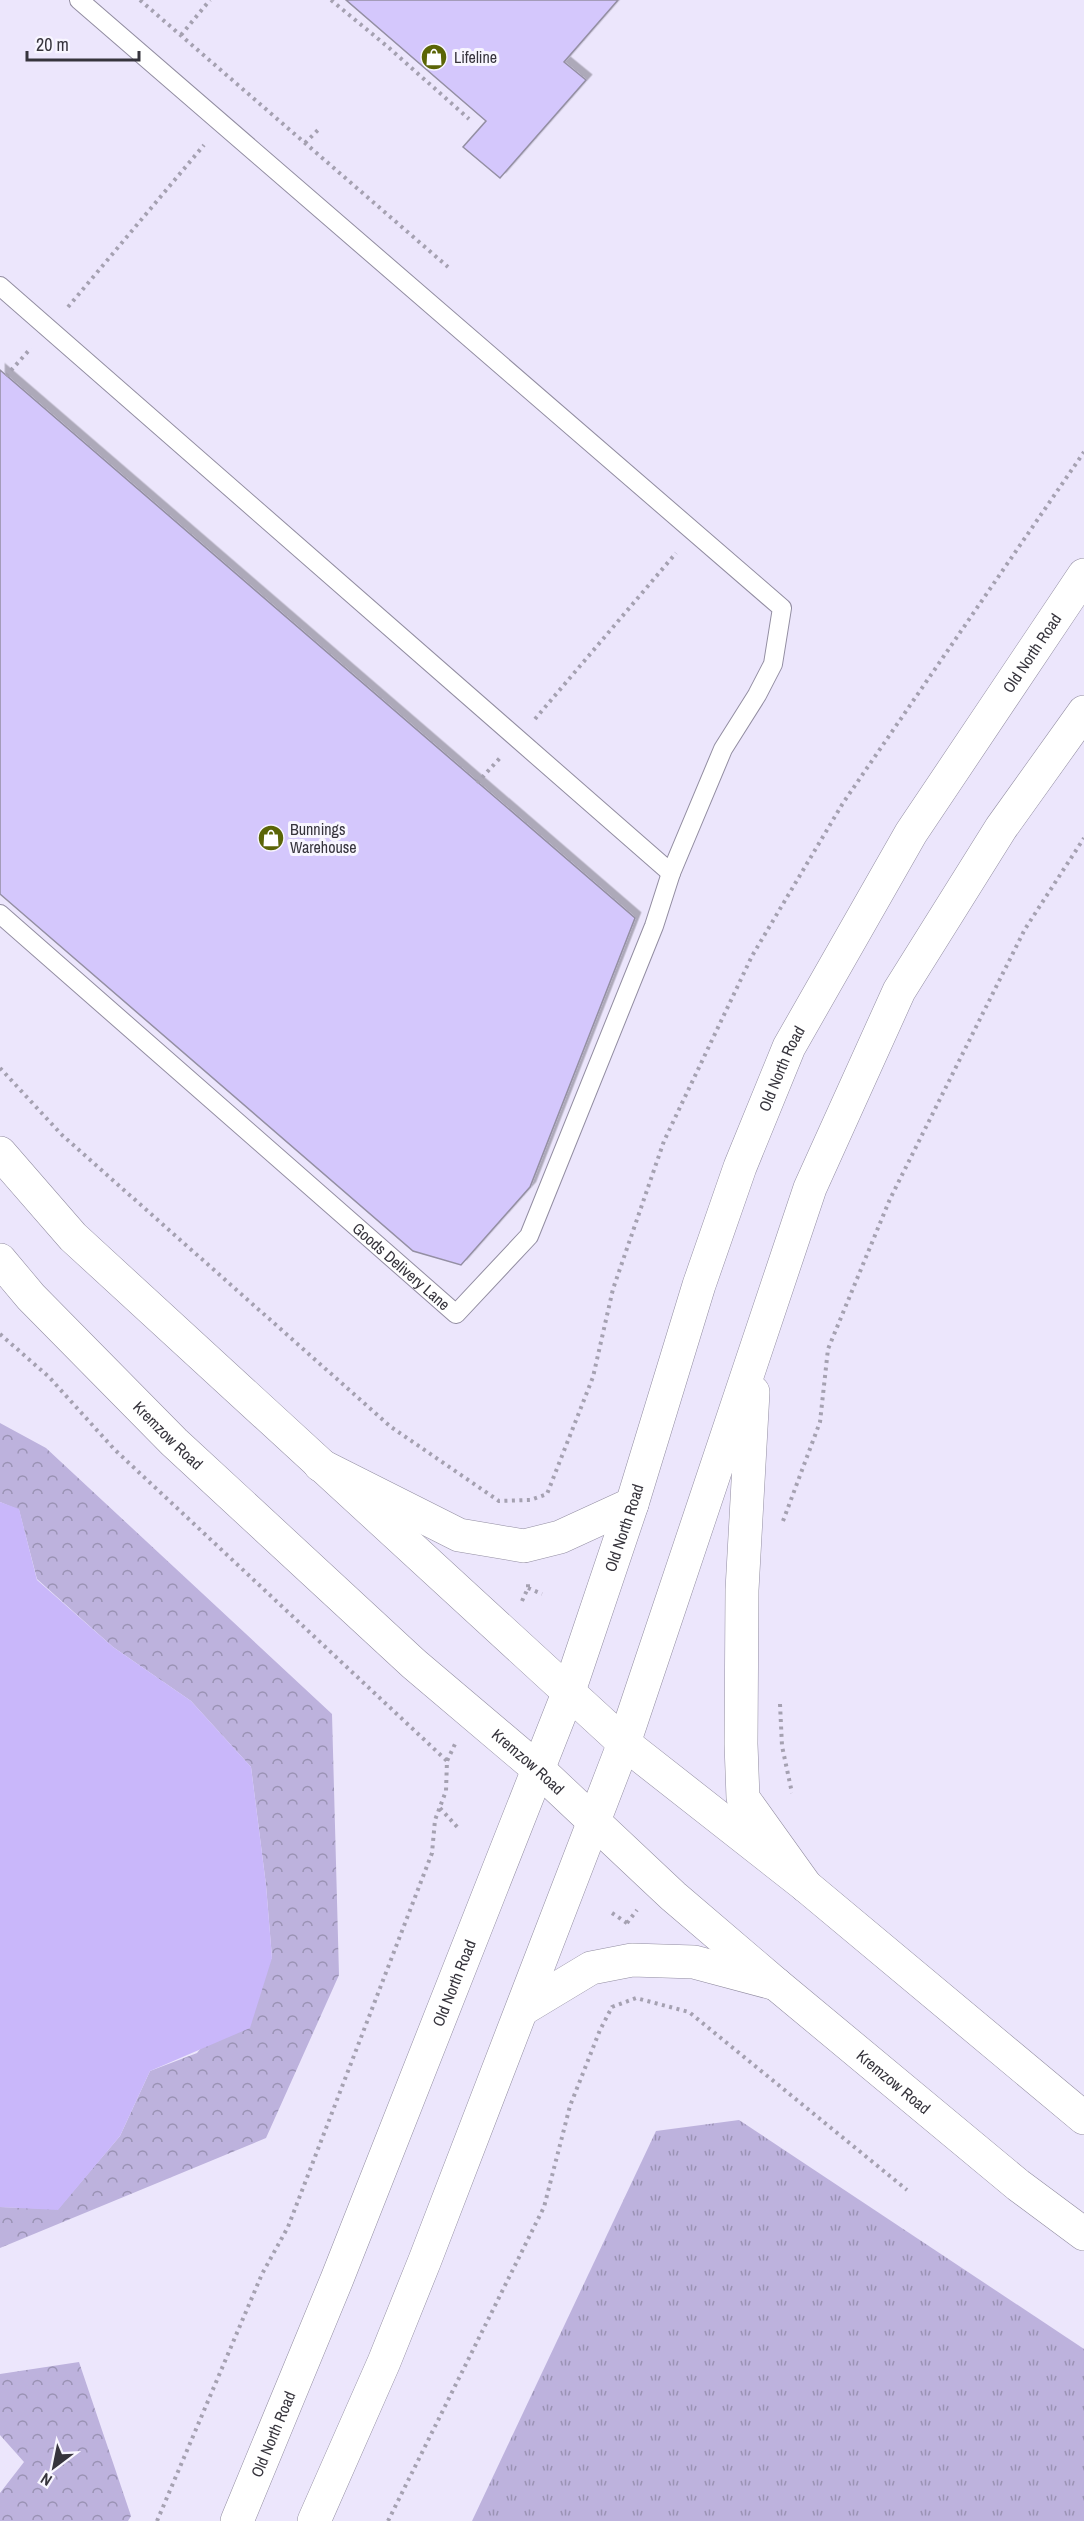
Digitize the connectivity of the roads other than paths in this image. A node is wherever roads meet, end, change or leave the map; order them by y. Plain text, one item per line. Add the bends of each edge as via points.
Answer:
1 (79, 0) edge
2 (0, 286) edge
3 (1084, 575) edge
4 (1084, 712) edge
5 (671, 873) junction
6 (0, 914) edge
7 (0, 1154) edge
8 (0, 1260) edge
9 (756, 1349) junction
10 (320, 1465) junction
11 (632, 1504) junction
12 (568, 1691) junction
13 (624, 1743) junction
14 (538, 1769) junction
15 (594, 1822) junction
16 (806, 1886) junction
17 (776, 1984) junction
18 (523, 2010) junction
19 (1084, 2118) edge
20 (1084, 2234) edge
21 (237, 2521) edge
22 (314, 2521) edge

1 - 5 lane via 782,608 773,664 723,749
2 - 5 lane
3 - 11 main road, Old North Road via 911,833 789,1047 740,1167 699,1285
4 - 9 main road via 1001,828 899,991 810,1188
5 - 6 lane, Goods Delivery Lane via 654,926 529,1236 456,1314
7 - 10 main road via 73,1238
8 - 14 main road, Kremzow Road via 31,1297 174,1442 414,1664
9 - 13 main road
9 - 16 main road via 742,1590 743,1798
10 - 11 main road via 459,1535 524,1546 560,1538
10 - 12 main road
11 - 12 main road, Old North Road
12 - 13 main road
12 - 14 main road, Old North Road
13 - 15 main road
13 - 16 main road
14 - 15 main road, Kremzow Road
14 - 21 main road, Old North Road via 342,2268
15 - 17 main road, Kremzow Road
15 - 18 main road
16 - 19 main road
17 - 18 main road via 694,1962 632,1960 591,1968
17 - 20 main road, Kremzow Road via 1018,2185
18 - 22 main road via 388,2352

